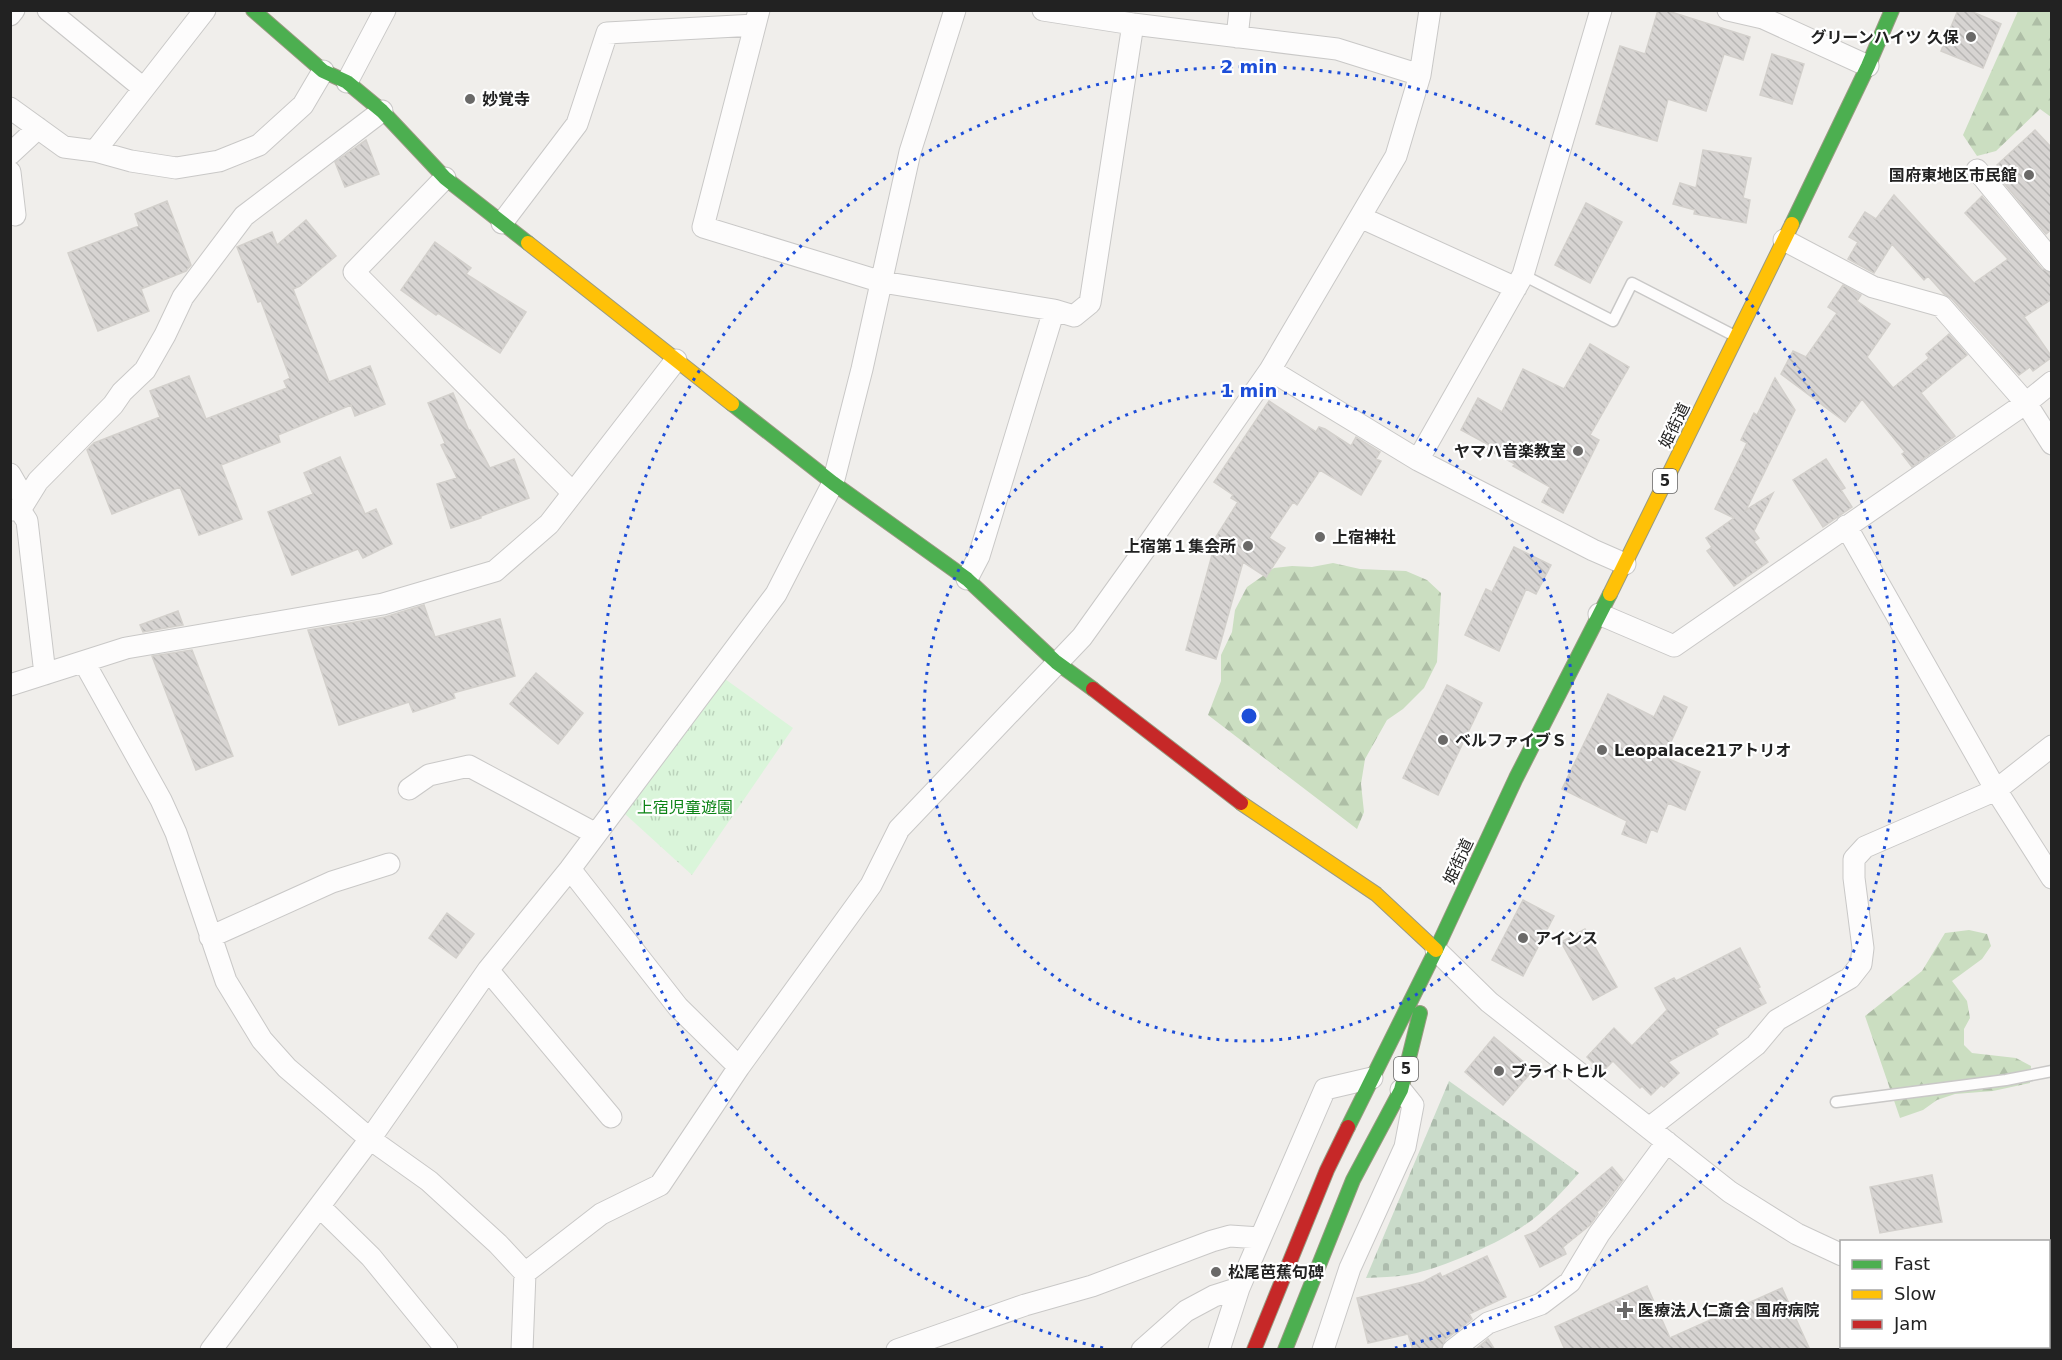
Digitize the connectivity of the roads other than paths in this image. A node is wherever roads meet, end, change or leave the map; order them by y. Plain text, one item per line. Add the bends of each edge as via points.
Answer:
1 (14, 10) edge
2 (48, 10) edge
3 (205, 10) edge
4 (253, 10) edge
5 (385, 10) edge
6 (955, 10) edge
7 (1043, 10) edge
8 (1240, 10) edge
9 (1430, 10) edge
10 (1601, 10) edge
11 (1728, 10) edge
12 (1892, 10) edge
13 (1764, 14) edge
14 (10, 15) edge
15 (757, 18) edge
16 (1133, 24) junction
17 (1237, 37) junction
18 (1868, 66) junction
19 (323, 71) junction
20 (1420, 75) junction
21 (347, 82) junction
22 (143, 88) junction
23 (10, 108) edge
24 (382, 111) junction
25 (38, 128) junction
26 (95, 151) junction
27 (10, 154) edge
28 (1977, 170) dead end
29 (10, 172) edge
30 (445, 178) junction
31 (15, 215) dead end
32 (1360, 217) junction
33 (502, 223) junction
34 (1784, 240) junction
35 (2052, 261) edge
36 (1520, 281) junction
37 (882, 282) junction
38 (1054, 310) junction
39 (1736, 336) junction
40 (676, 360) junction
41 (1270, 370) junction
42 (2052, 382) edge
43 (2026, 403) junction
44 (2052, 444) edge
45 (1418, 460) junction
46 (10, 474) edge
47 (832, 483) junction
48 (573, 493) junction
49 (18, 507) edge
50 (1846, 526) junction
51 (1625, 564) junction
52 (967, 579) junction
53 (1599, 614) junction
54 (84, 662) junction
55 (1056, 662) junction
56 (45, 674) junction
57 (10, 685) edge
58 (2052, 746) edge
59 (410, 789) dead end
60 (1996, 790) junction
61 (596, 834) junction
62 (389, 864) dead end
63 (570, 869) junction
64 (2052, 878) edge
65 (210, 937) junction
66 (1436, 950) junction
67 (488, 970) junction
68 (739, 1067) junction
69 (2051, 1074) edge
70 (1372, 1078) junction
71 (1401, 1090) junction
72 (1836, 1102) dead end
73 (611, 1117) dead end
74 (1649, 1128) junction
75 (370, 1139) junction
76 (1667, 1142) junction
77 (320, 1207) junction
78 (1260, 1238) junction
79 (1840, 1255) edge
80 (525, 1273) junction
81 (1239, 1288) junction
82 (211, 1350) edge
83 (447, 1350) edge
84 (522, 1350) edge
85 (897, 1350) edge
86 (1142, 1350) edge
87 (1219, 1350) edge
88 (1254, 1350) edge
89 (1285, 1350) edge
90 (1323, 1350) edge
91 (1453, 1350) edge

1 - 14 street
2 - 22 street
3 - 22 street
4 - 19 main road
5 - 21 street
6 - 37 street via 910,152
7 - 16 street
8 - 17 street
9 - 20 street
10 - 36 street
11 - 13 street
12 - 18 main road, 姫街道 / 5
13 - 18 street
15 - 33 street via 607,33 577,124
15 - 37 street via 702,227
16 - 17 street
16 - 38 street via 1090,303 1074,316
17 - 20 street via 1337,49
18 - 34 main road, 姫街道 / 5
19 - 21 main road
19 - 26 street via 303,105 259,145 219,161 176,168
20 - 32 street via 1396,156
21 - 24 main road
22 - 26 street
23 - 25 street
24 - 30 main road
24 - 49 street via 244,216 183,297 145,370 38,481
25 - 26 street via 64,147
25 - 27 street
28 - 35 street
29 - 31 street
30 - 33 main road
30 - 48 street via 354,272
32 - 36 street
32 - 41 street
33 - 40 main road
34 - 39 main road, 姫街道 / 5
34 - 43 street via 1873,287 1941,306
36 - 39 lane via 1612,321 1632,283
36 - 45 street
37 - 38 street
37 - 47 street
38 - 52 street via 979,556
39 - 51 main road, 姫街道 / 5
40 - 47 main road
40 - 48 street
41 - 45 street
41 - 55 street via 1089,628
42 - 43 street
43 - 44 street
43 - 50 street
45 - 51 street
46 - 49 street
47 - 52 main road
47 - 61 street via 776,594
48 - 54 street via 549,524 495,571 383,604 126,648
49 - 56 street via 27,521
50 - 53 street via 1674,646
50 - 60 street
51 - 53 main road, 姫街道 / 5
52 - 55 main road
53 - 66 main road, 姫街道 / 5 via 1511,788
54 - 56 street
54 - 65 street via 161,800 176,833
55 - 66 main road via 1250,810 1376,894
55 - 68 street via 899,828 871,885
56 - 57 street
58 - 60 street
59 - 61 street via 429,775 469,765
60 - 64 street
60 - 74 street via 1865,847 1854,859 1863,948 1861,964 1850,978 1777,1020 1756,1045
61 - 63 street
62 - 65 street via 332,882
63 - 67 street
63 - 68 street via 678,1007
65 - 75 street via 226,981 262,1040 287,1068
66 - 70 main road, 姫街道 / 5
66 - 71 main road, 姫街道 / 5
66 - 74 street via 1490,1002
67 - 73 street
67 - 75 street
68 - 80 street via 660,1185 601,1214
69 - 72 lane
70 - 78 street via 1325,1089
70 - 88 main road, 姫街道 / 5 via 1328,1170
71 - 89 main road, 姫街道 / 5 via 1353,1180
71 - 90 street via 1413,1106 1405,1147 1350,1268
74 - 76 street
75 - 77 street
75 - 80 street via 429,1181
76 - 79 street via 1730,1192 1797,1234
76 - 91 street via 1599,1234 1570,1282 1541,1304 1488,1323
77 - 82 street
77 - 83 street via 371,1257
78 - 81 street
78 - 85 street via 1230,1236 1212,1241 1092,1286
80 - 84 street
81 - 86 street via 1186,1311
81 - 87 street

